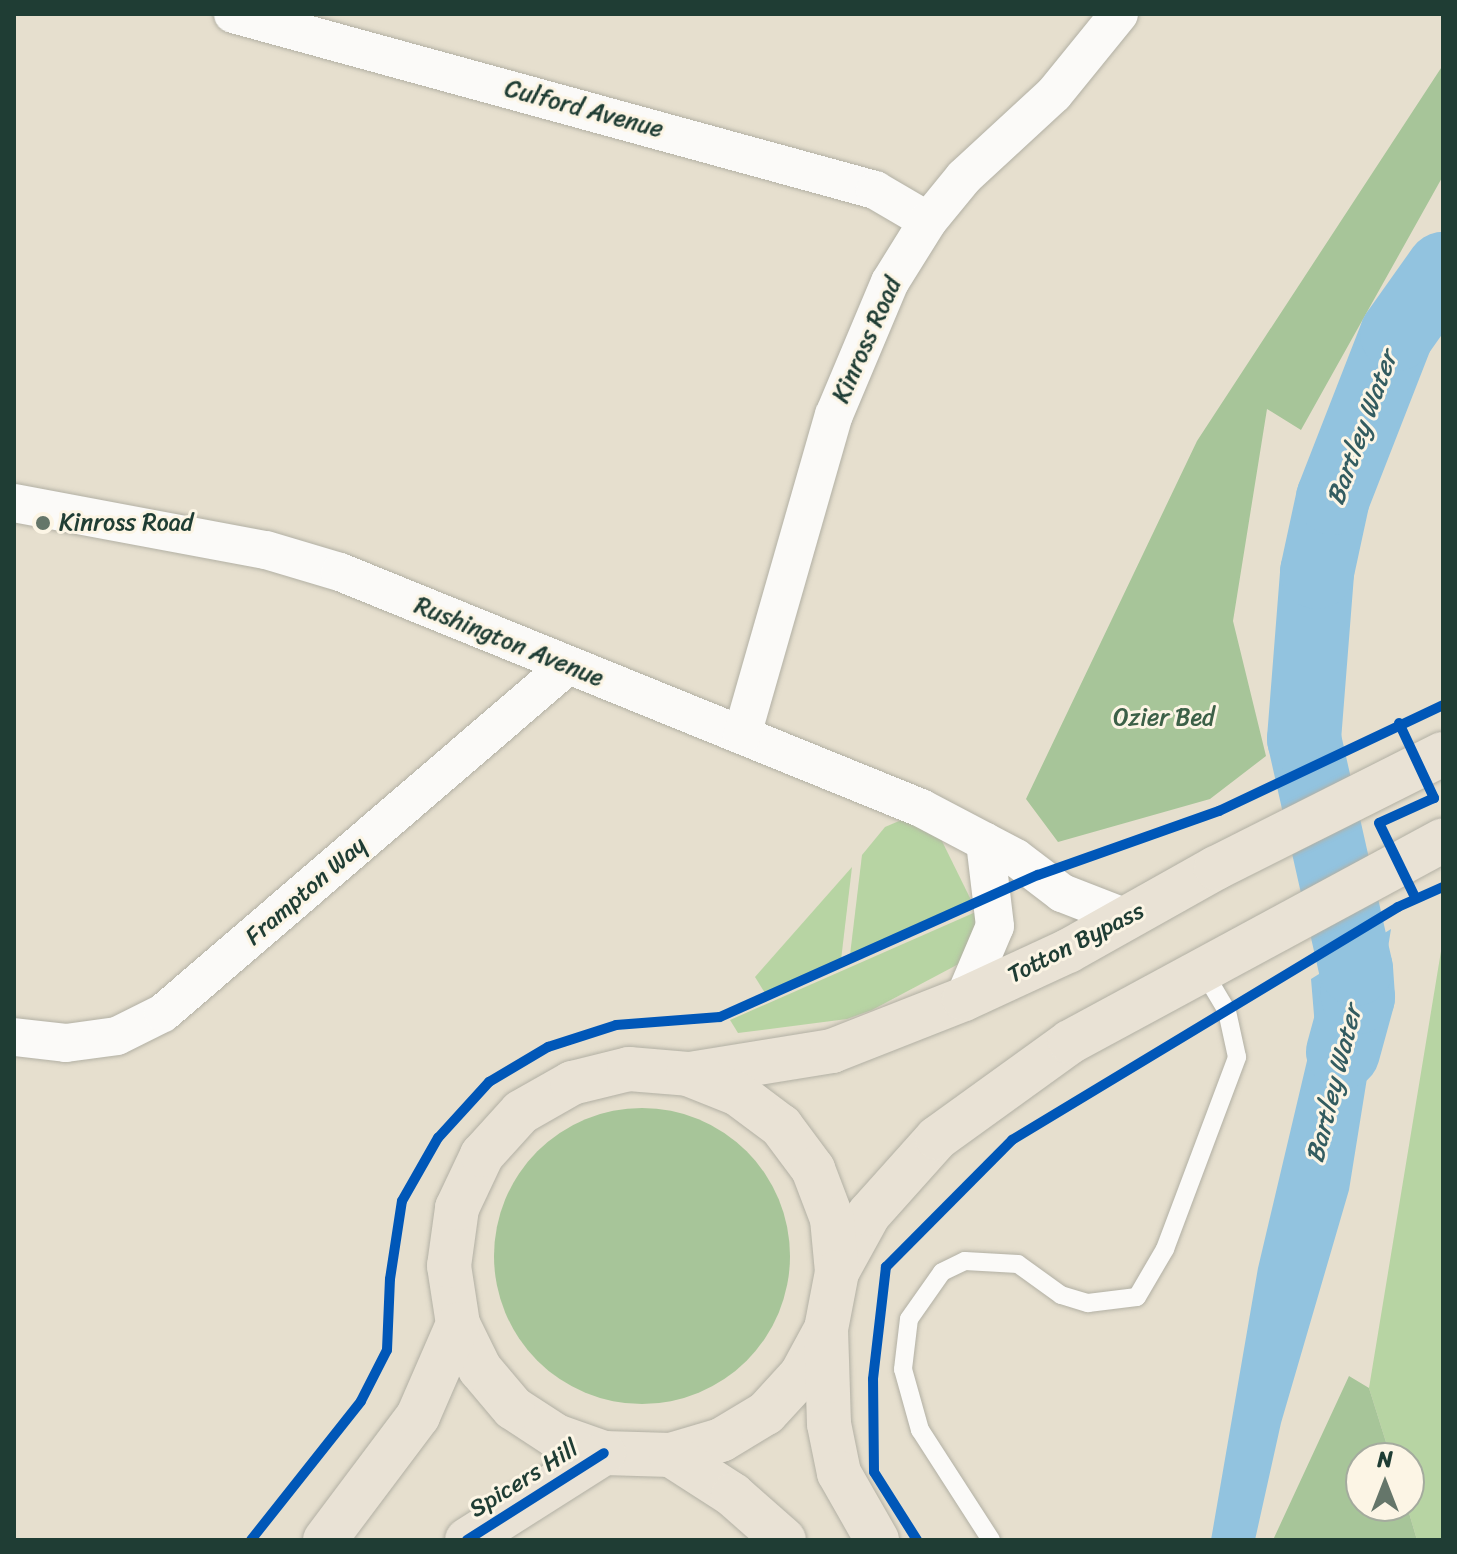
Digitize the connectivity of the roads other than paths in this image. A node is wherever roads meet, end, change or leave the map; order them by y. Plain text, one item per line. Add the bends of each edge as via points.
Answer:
1 (233, 14) edge
2 (1119, 14) edge
3 (928, 221) junction
4 (14, 503) edge
5 (566, 667) junction
6 (742, 735) junction
7 (1443, 754) edge
8 (1443, 840) edge
9 (985, 842) junction
10 (1126, 918) junction
11 (1202, 969) junction
12 (964, 999) junction
13 (14, 1037) edge
14 (688, 1074) junction
15 (837, 1272) junction
16 (458, 1324) junction
17 (826, 1329) junction
18 (604, 1453) junction
19 (671, 1455) junction
20 (325, 1540) edge
21 (467, 1540) edge
22 (784, 1540) edge
23 (877, 1540) edge
24 (991, 1540) edge

1 - 3 street, Culford Avenue via 862,186
2 - 3 street, Kinross Road via 1054,94 964,177
3 - 6 street, Kinross Road via 890,282 834,415
4 - 5 street, Rushington Avenue via 311,563
5 - 6 street, Rushington Avenue
5 - 13 street, Frampton Way via 163,1013 117,1036 66,1043
6 - 9 street, Rushington Avenue via 921,808
7 - 10 main road, Totton Bypass
8 - 11 main road
9 - 10 street, Rushington Avenue via 1062,893
9 - 12 street via 995,926
10 - 12 main road, Totton Bypass
11 - 15 main road via 1070,1042 937,1138 869,1214
11 - 24 lane via 1227,1011 1237,1057 1165,1249 1137,1297 1088,1303 1061,1295 1018,1264 965,1261 942,1272 909,1319 903,1369 920,1430
12 - 14 main road, Totton Bypass via 832,1051
14 - 15 main road via 738,1094 781,1126 813,1169 832,1219
14 - 16 main road via 629,1069 572,1083 521,1112 482,1155 457,1208 449,1266
15 - 17 main road
16 - 18 main road via 480,1369 513,1408 556,1436
16 - 20 main road via 418,1416
17 - 19 main road via 801,1375 766,1413 721,1440
17 - 23 main road via 829,1424 839,1473
18 - 19 main road
18 - 21 main road, Spicers Hill
19 - 22 main road via 733,1495

